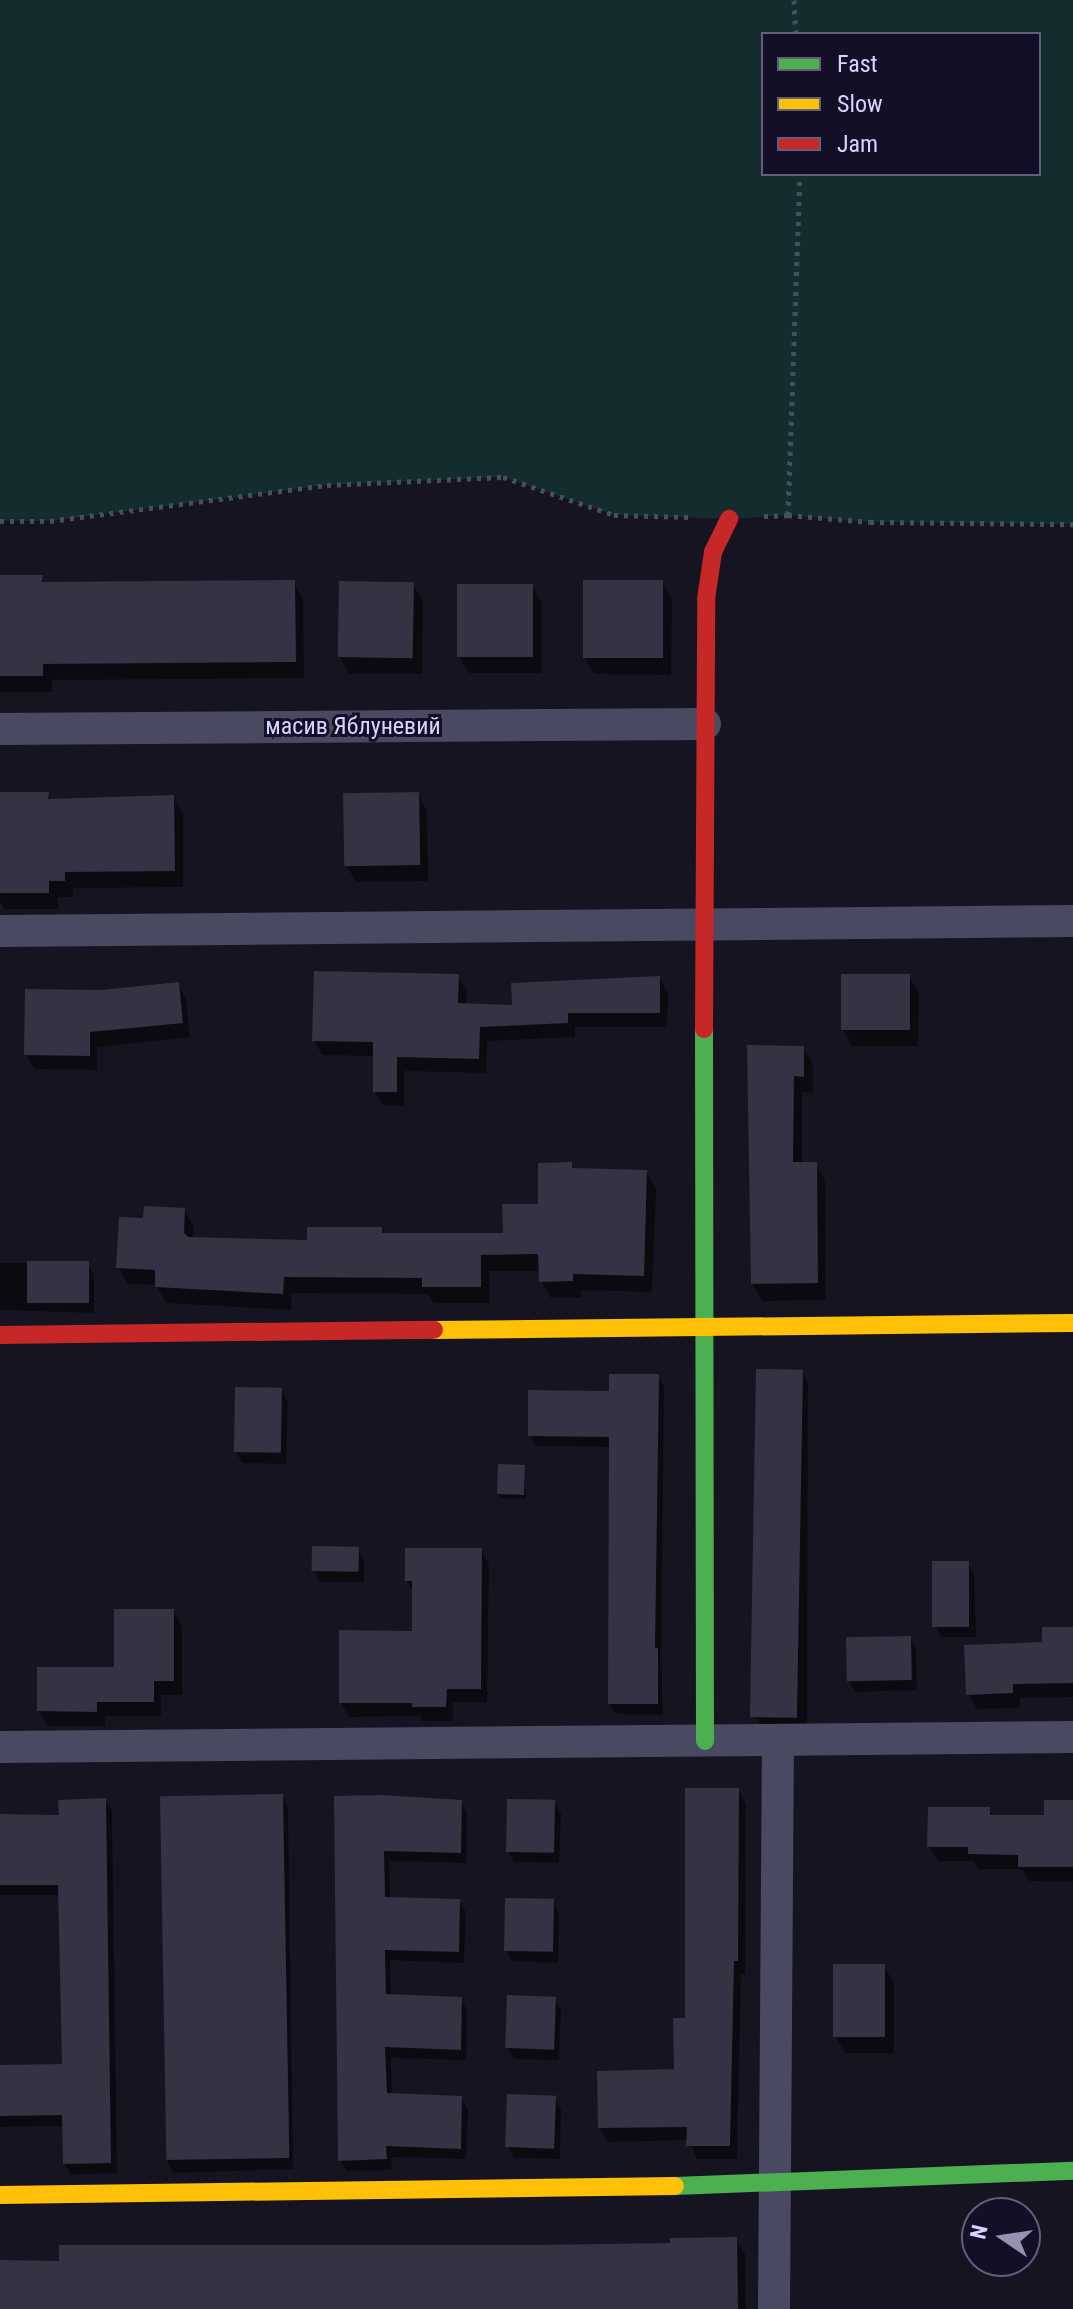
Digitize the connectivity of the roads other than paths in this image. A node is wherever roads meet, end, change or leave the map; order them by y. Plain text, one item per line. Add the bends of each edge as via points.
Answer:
1 (729, 519) road end
2 (705, 724) junction
3 (0, 729) edge
4 (1073, 921) edge
5 (705, 927) junction
6 (0, 931) edge
7 (1073, 1323) edge
8 (702, 1328) junction
9 (0, 1335) edge
10 (1073, 1737) edge
11 (778, 1740) junction
12 (705, 1741) junction
13 (0, 1747) edge
14 (1073, 2171) edge
15 (775, 2185) junction
16 (0, 2195) edge
17 (774, 2309) edge

1 - 2 street via 713,552 706,599
2 - 3 street, масив Яблуневий
2 - 5 street
4 - 5 street
5 - 6 street
5 - 8 street
7 - 8 street
8 - 9 street
8 - 12 street
10 - 11 street
11 - 12 street
11 - 15 street
12 - 13 street
14 - 15 street
15 - 16 street
15 - 17 street

